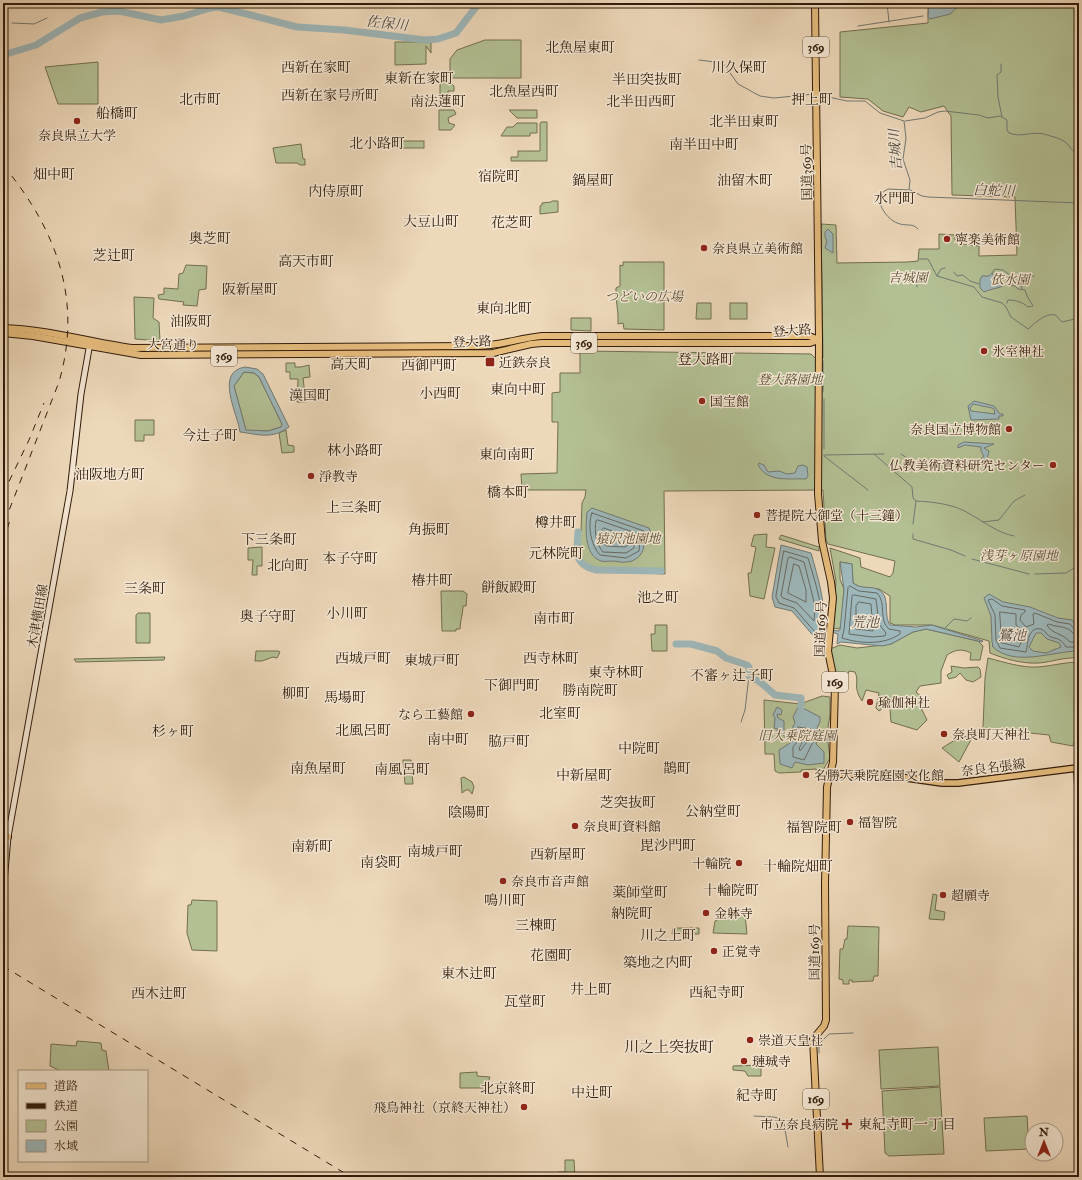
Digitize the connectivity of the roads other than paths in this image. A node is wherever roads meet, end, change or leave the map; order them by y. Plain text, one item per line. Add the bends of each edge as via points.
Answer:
1 (815, 3) edge
2 (3, 328) edge
3 (3, 333) edge
4 (819, 340) junction
5 (90, 345) junction
6 (441, 350) joint
7 (830, 774) junction
8 (1079, 802) edge
9 (3, 833) edge
10 (6, 837) edge
11 (3, 894) edge
12 (820, 1177) edge

1 - 4 highway, 国道369号 / 369
2 - 5 highway, 大宮通り / 369 via 36,331
3 - 5 highway, 大宮通り / 369
4 - 6 highway, 登大路 / 369 via 810,336 542,340 530,337 493,346
4 - 7 highway, 国道169号 / 169 via 818,494 822,541 832,582 833,598 828,651 835,685 833,762
5 - 6 highway, 大宮通り / 369 via 132,348
5 - 10 main road, 木津横田線 via 81,394 70,491
7 - 8 main road, 奈良名張線 via 886,775 958,783 1077,768
7 - 12 highway, 国道169号 / 169 via 827,787 825,880 826,1020 813,1039
9 - 10 main road
10 - 11 main road, 木津横田線

